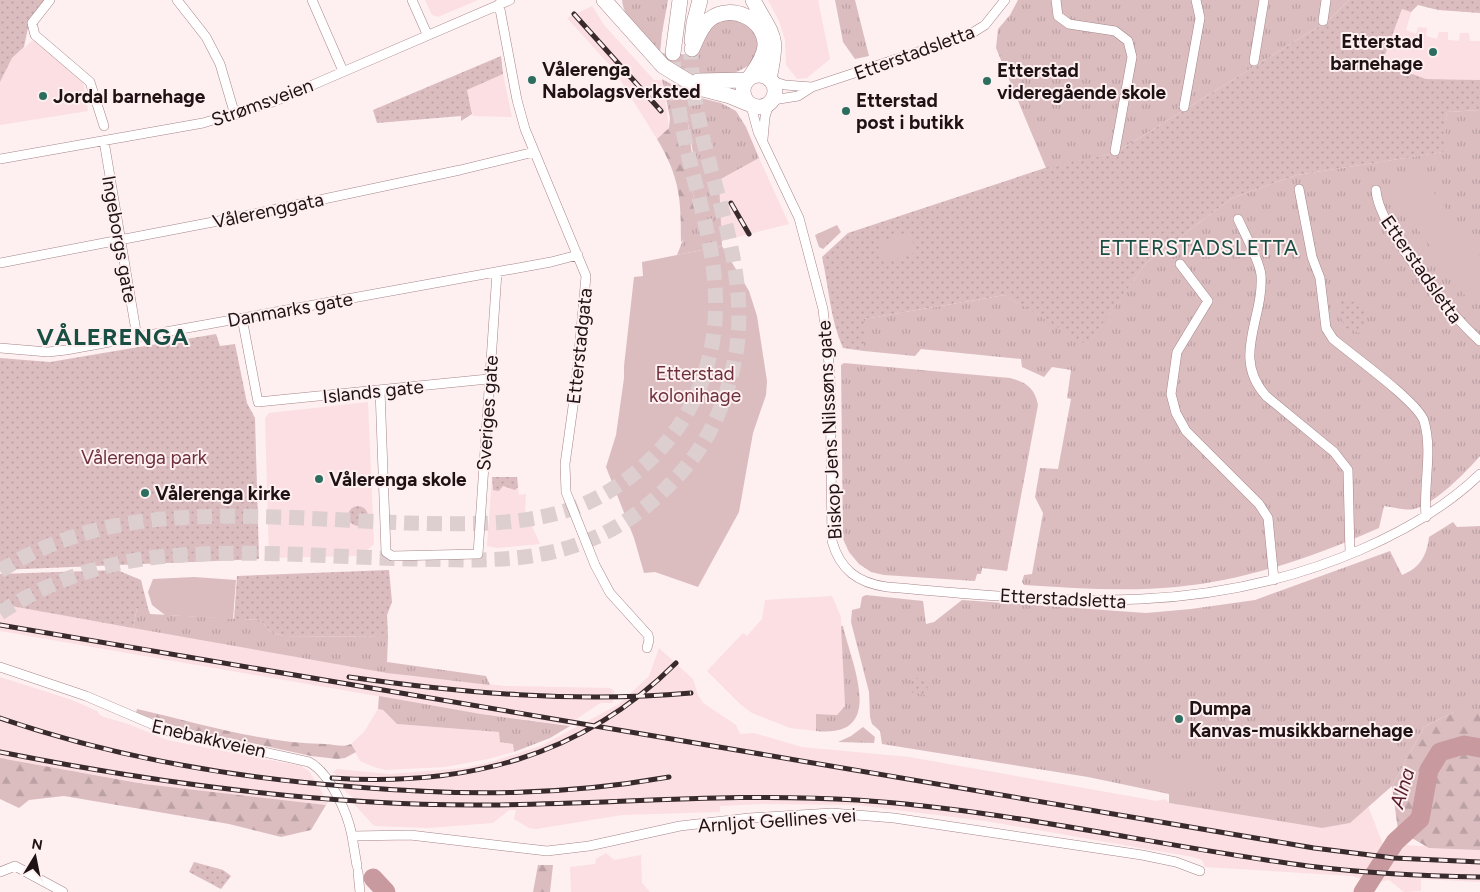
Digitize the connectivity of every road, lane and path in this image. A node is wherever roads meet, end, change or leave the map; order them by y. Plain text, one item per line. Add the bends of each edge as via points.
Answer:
1 (50, 0) edge
2 (177, 0) edge
3 (312, 0) edge
4 (412, 0) edge
5 (510, 0) edge
6 (604, 0) edge
7 (619, 0) edge
8 (682, 0) edge
9 (700, 0) edge
10 (753, 0) edge
11 (1005, 0) edge
12 (1056, 0) edge
13 (1196, 0) edge
14 (1264, 0) edge
15 (1326, 0) edge
16 (499, 4) junction
17 (1323, 21) dead end
18 (628, 27) junction
19 (427, 34) junction
20 (673, 53) tunnel mouth
21 (1254, 61) dead end
22 (343, 71) junction
23 (748, 79) junction
24 (687, 80) junction
25 (771, 80) junction
26 (812, 87) junction
27 (771, 102) junction
28 (749, 104) junction
29 (1184, 107) dead end
30 (235, 115) junction
31 (104, 126) dead end
32 (763, 139) junction
33 (104, 142) junction
34 (1115, 151) dead end
35 (534, 152) junction
36 (0, 159) edge
37 (1299, 189) dead end
38 (1376, 190) dead end
39 (1238, 219) dead end
40 (120, 240) junction
41 (578, 255) junction
42 (0, 263) edge
43 (1180, 264) dead end
44 (497, 272) junction
45 (242, 318) junction
46 (137, 337) junction
47 (1480, 341) edge
48 (0, 348) edge
49 (488, 379) junction
50 (380, 390) junction
51 (1480, 474) edge
52 (1426, 517) junction
53 (1350, 554) junction
54 (853, 576) joint
55 (1274, 580) junction
56 (647, 648) dead end
57 (0, 667) edge
58 (352, 836) junction
59 (1200, 871) dead end
60 (0, 872) edge
61 (63, 892) edge
62 (360, 892) edge

1 - 31 street via 32,23 35,35 90,82
2 - 30 street via 206,37 220,64
3 - 22 street
4 - 19 street
5 - 16 street, Strømsveien
6 - 18 highway
7 - 18 highway
8 - 20 highway
9 - 23 highway via 691,52 702,27 726,12 744,15 757,26 765,44 763,55
10 - 25 highway via 773,36 775,48
11 - 26 street, Etterstadsletta via 985,24 969,35
12 - 34 street via 1058,16 1069,24 1115,31 1128,40 1132,58
13 - 29 street via 1200,18
14 - 21 street
15 - 17 street
16 - 19 street, Strømsveien
16 - 35 street, Etterstadgata via 518,107
18 - 24 highway via 663,66
19 - 22 street, Strømsveien
22 - 30 street, Strømsveien
23 - 24 highway
23 - 25 highway via 759,75
23 - 28 highway via 742,90
24 - 28 highway via 699,88
25 - 26 street, Etterstadsletta via 785,85
25 - 27 highway via 775,89
26 - 27 street, Etterstadsletta via 798,96
27 - 28 highway via 760,108
27 - 32 street via 765,116
28 - 32 street, Biskop Jens Nilssøns gate
30 - 33 street, Strømsveien
32 - 54 street, Biskop Jens Nilssøns gate via 794,205 819,291 830,373 832,541 840,562
33 - 36 street, Strømsveien
33 - 40 street, Ingeborgs gate
35 - 40 street, Vålerenggata
35 - 41 street, Etterstadgata
37 - 52 street via 1312,257 1320,278 1326,328 1333,339 1411,404 1424,420 1427,442
38 - 47 street, Etterstadsletta via 1377,202 1388,226 1434,291
39 - 53 street via 1261,274 1249,353 1250,370 1256,385 1266,396 1334,452 1348,470
40 - 42 street, Vålerenggata
40 - 46 street, Ingeborgs gate
41 - 44 street, Danmarks gate
41 - 56 street, Etterstadgata via 586,276 565,464 566,492 604,582 620,606 648,635
43 - 55 street via 1208,301 1177,352 1171,394 1176,413 1186,431 1259,504 1268,518
44 - 45 street, Danmarks gate
44 - 49 street, Sveriges gate
45 - 46 street, Danmarks gate
45 - 50 street, Islands gate via 258,402
46 - 48 street, Danmarks gate via 56,352
49 - 50 street, Islands gate
49 - 50 street, Sveriges gate via 478,554 387,554 384,544
51 - 52 street, Etterstadsletta
52 - 53 street, Etterstadsletta
53 - 55 street, Etterstadsletta
54 - 55 street, Etterstadsletta via 887,587 1112,602 1211,594
57 - 58 street, Enebakkveien via 86,696 168,731 309,762 323,775 336,795
58 - 59 street, Arnljot Gellines vei via 410,834 547,851 589,846 680,826 749,818 864,814 1142,855
58 - 62 street, Enebakkveien
60 - 61 street via 15,866

